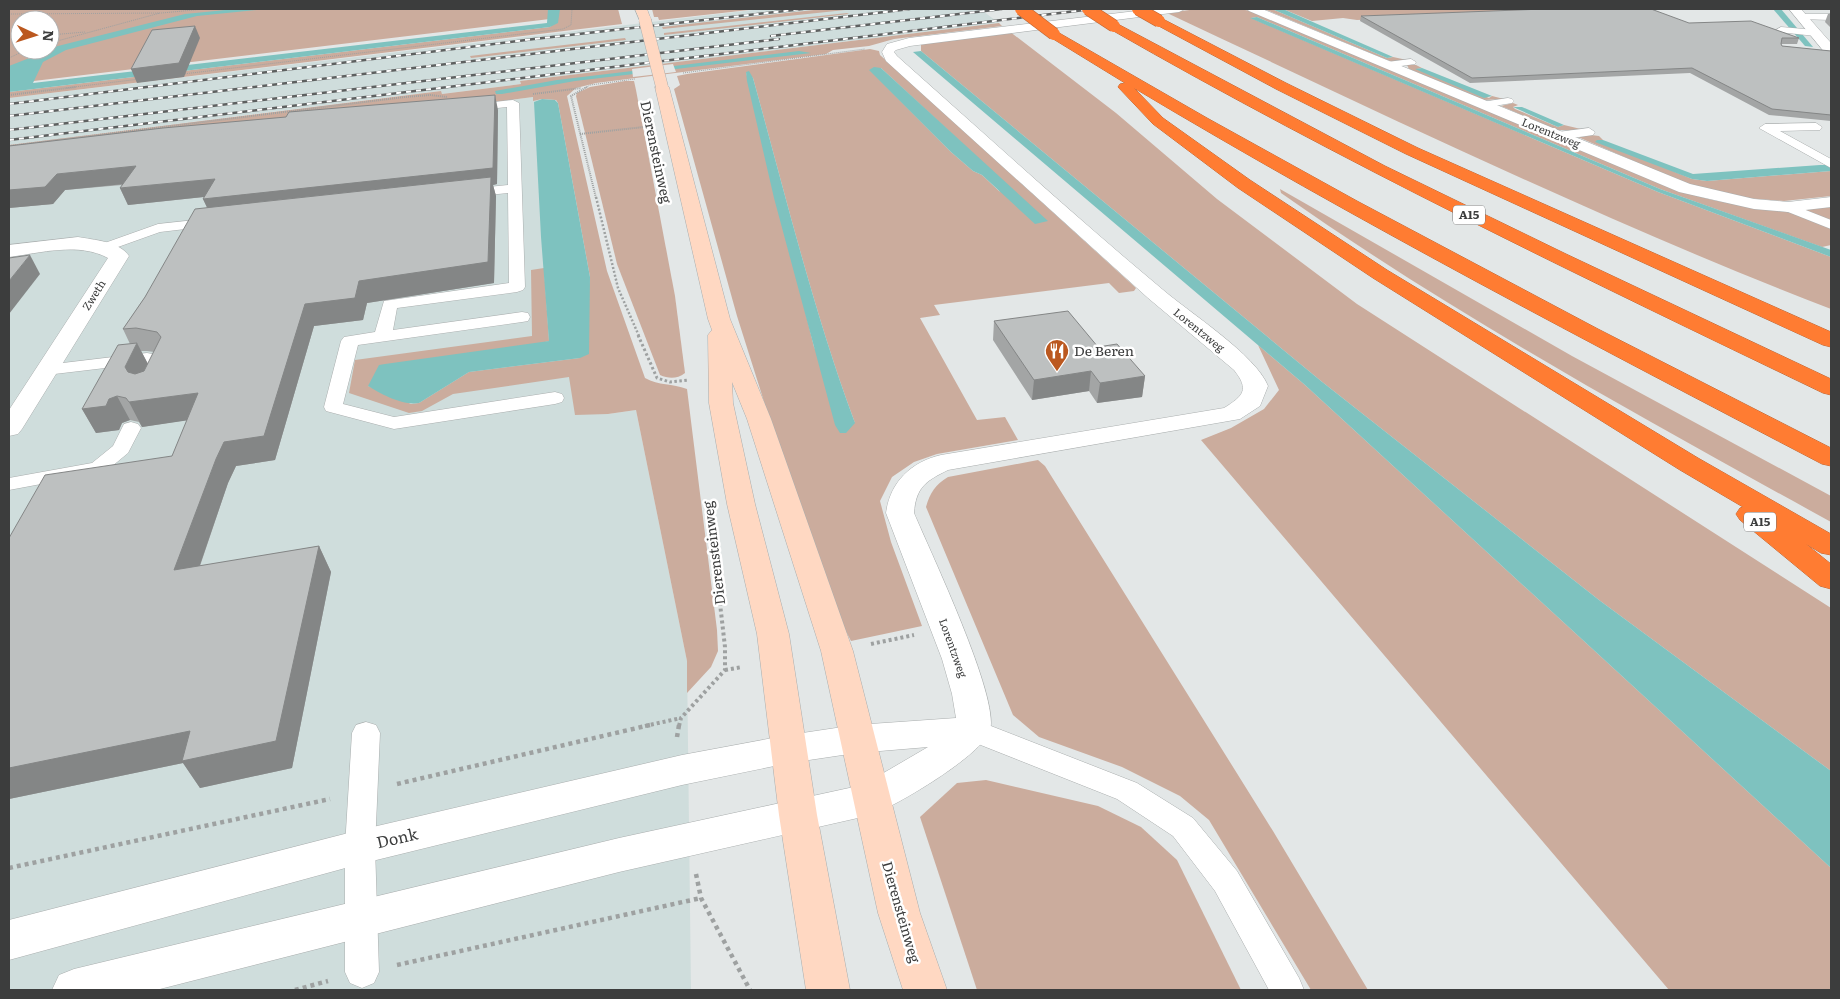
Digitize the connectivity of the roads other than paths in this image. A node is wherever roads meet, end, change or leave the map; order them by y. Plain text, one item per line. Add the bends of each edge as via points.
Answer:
1 (1020, 9) edge
2 (1088, 9) edge
3 (1138, 9) edge
4 (1179, 9) edge
5 (1253, 9) edge
6 (1799, 13) edge
7 (643, 14) edge
8 (1831, 17) edge
9 (1781, 30) edge
10 (1816, 33) junction
11 (1828, 52) edge
12 (1411, 62) dead end
13 (1101, 63) junction
14 (1387, 65) junction
15 (1508, 101) dead end
16 (453, 104) edge
17 (1482, 105) junction
18 (1816, 127) dead end
19 (1589, 132) dead end
20 (1558, 136) junction
21 (1831, 164) edge
22 (515, 188) junction
23 (455, 195) edge
24 (1831, 202) edge
25 (1788, 206) junction
26 (227, 220) edge
27 (1565, 220) junction
28 (1831, 225) edge
29 (104, 248) junction
30 (9, 250) edge
31 (522, 317) dead end
32 (718, 319) junction
33 (1831, 324) edge
34 (383, 336) junction
35 (1831, 340) edge
36 (46, 370) junction
37 (1831, 388) edge
38 (148, 390) edge
39 (555, 398) dead end
40 (9, 428) edge
41 (131, 428) edge
42 (1831, 458) edge
43 (1689, 464) junction
44 (9, 484) edge
45 (1831, 546) edge
46 (1831, 579) edge
47 (973, 730) junction
48 (366, 732) dead end
49 (856, 739) junction
50 (788, 749) junction
51 (871, 799) junction
52 (798, 815) junction
53 (360, 847) junction
54 (362, 917) junction
55 (9, 940) edge
56 (362, 972) road end
57 (74, 990) edge
58 (828, 990) edge
59 (925, 990) edge
60 (1287, 990) edge

1 - 13 highway, A15, bridge
2 - 37 highway, A15, bridge via 1182,66 1366,164
3 - 27 highway, A15, bridge via 1281,86
4 - 47 street, Lorentzweg via 909,42 891,47 888,52 890,58 1155,294 1242,365 1256,386 1250,401 1231,414 941,463 905,489 900,513 967,687 974,712
5 - 14 street, Lorentzweg
6 - 8 lane
6 - 10 street
7 - 32 main road, Dierensteinweg, bridge
9 - 10 lane
10 - 11 street
12 - 14 lane
13 - 42 highway, A15 via 1436,252
13 - 43 highway, A15 via 1158,121 1244,184 1380,274
14 - 17 street, Lorentzweg
15 - 17 lane
16 - 22 lane via 513,103
17 - 20 street, Lorentzweg
18 - 21 lane via 1765,128
19 - 20 lane
20 - 25 street, Lorentzweg via 1696,191 1754,204
22 - 23 lane
22 - 34 lane via 517,286 390,304
24 - 25 street, Lorentzweg
25 - 28 lane
26 - 29 lane via 158,228
27 - 33 highway, A15
27 - 35 highway, A15
29 - 30 street via 78,243
29 - 36 street, Zweth via 119,256
31 - 34 lane
32 - 49 main road, Dierensteinweg via 759,419 837,651
32 - 50 main road, Dierensteinweg via 721,403 741,504 773,634
34 - 39 lane via 350,340 333,407 394,423
36 - 38 lane via 147,358 162,361
36 - 40 street, Zweth
41 - 44 lane via 121,449 98,468
43 - 45 highway, A15
43 - 46 highway, A15
47 - 49 street
47 - 51 street via 937,761
47 - 60 lane via 1127,791 1183,827 1226,881
48 - 53 lane
49 - 50 street, Donk
49 - 51 main road, Dierensteinweg
50 - 52 main road, Dierensteinweg
50 - 53 street, Donk via 682,770
51 - 52 street
51 - 59 main road, Dierensteinweg via 900,913
52 - 54 street
52 - 58 main road, Dierensteinweg
53 - 54 lane
53 - 55 street, Donk
54 - 56 lane
54 - 57 street

